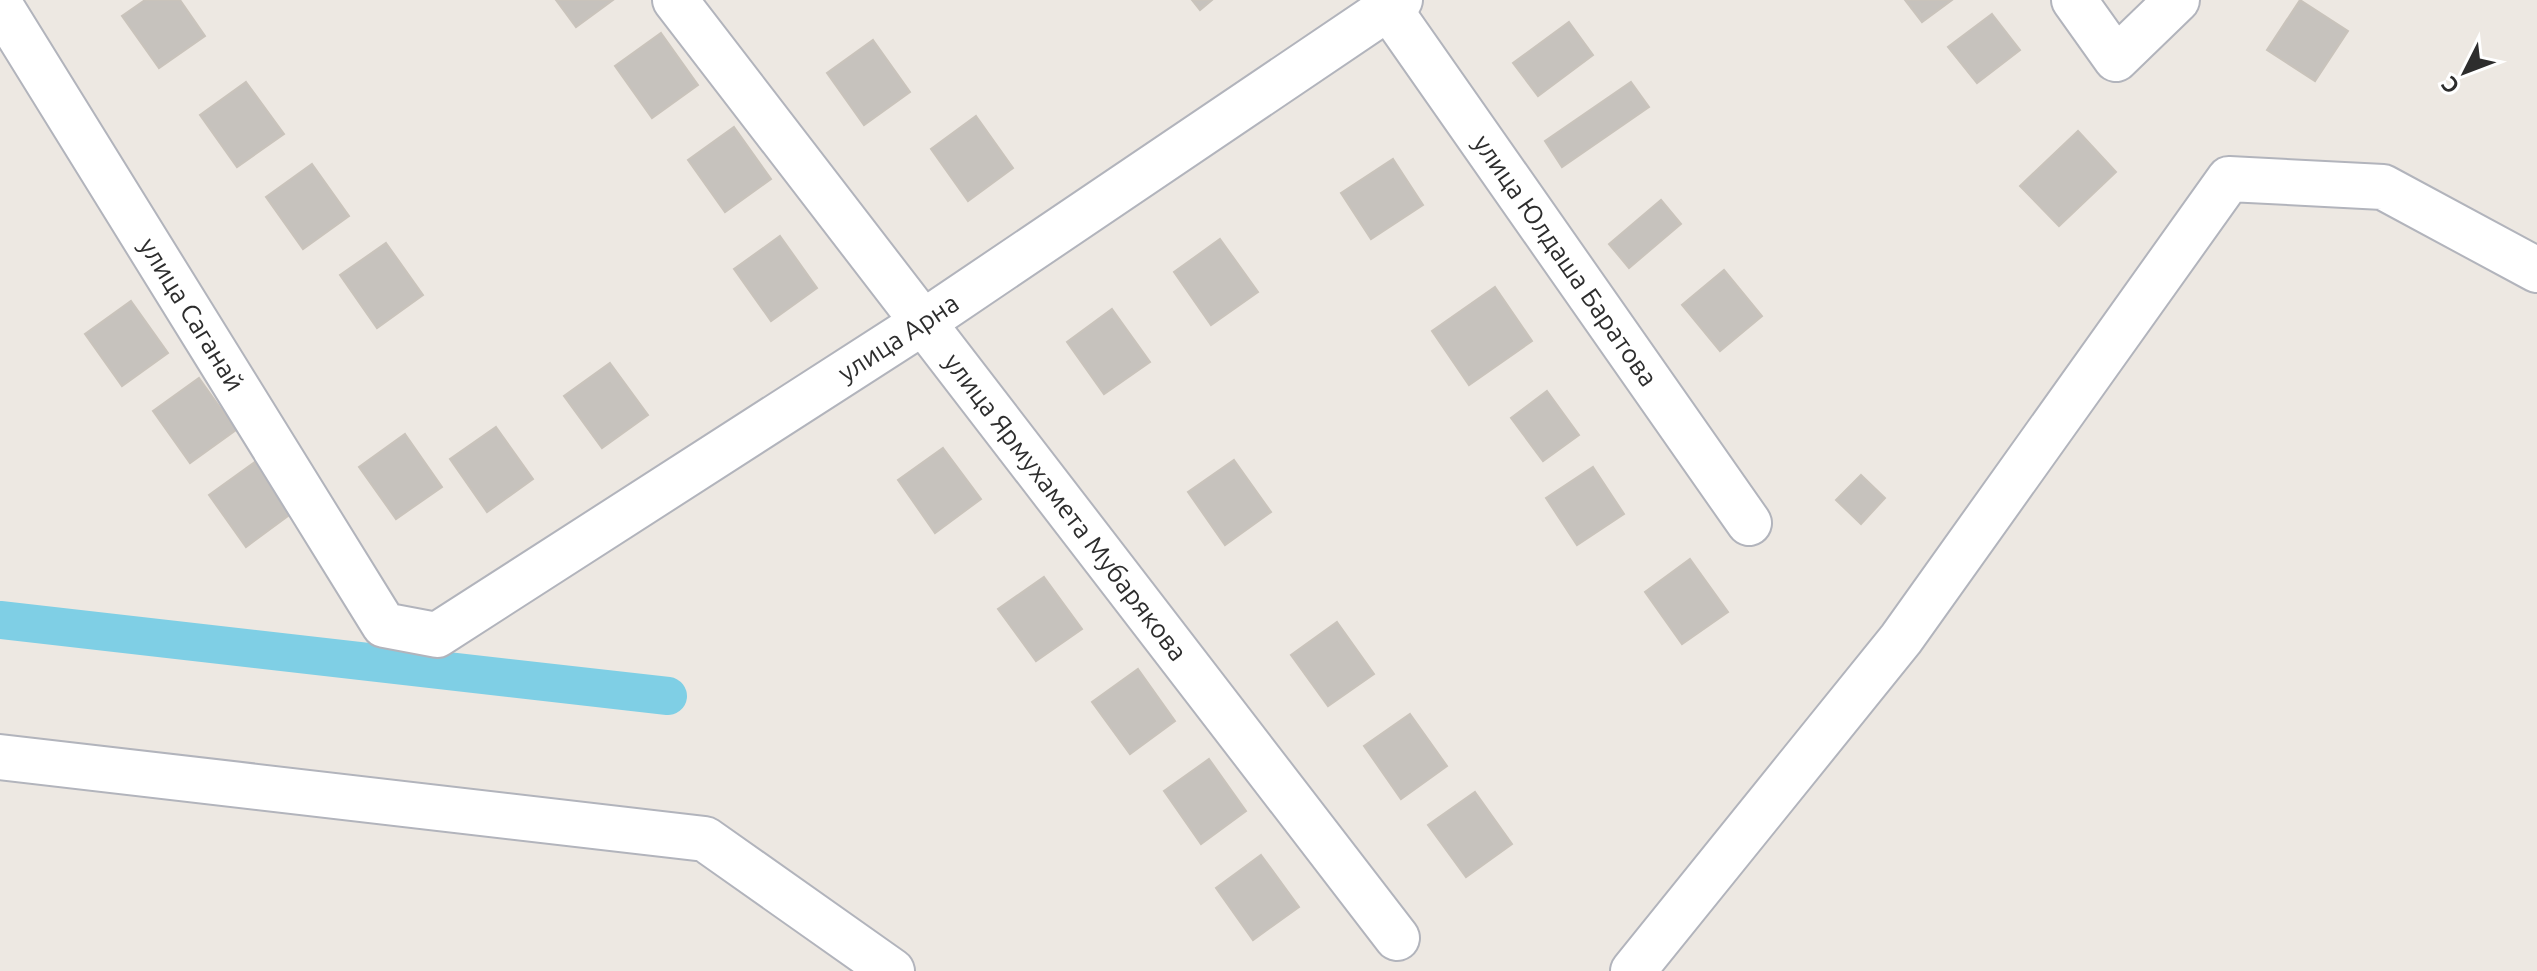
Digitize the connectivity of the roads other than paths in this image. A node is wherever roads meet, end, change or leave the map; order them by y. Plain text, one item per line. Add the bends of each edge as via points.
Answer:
1 (675, 0) edge
2 (2074, 0) edge
3 (2177, 0) edge
4 (1390, 3) edge
5 (0, 5) edge
6 (2537, 270) edge
7 (922, 323) junction
8 (1749, 523) dead end
9 (384, 625) joint
10 (0, 757) edge
11 (1397, 938) dead end
12 (892, 971) edge
13 (1633, 971) edge

1 - 7 street, улица Ярмухамета Мубарякова
2 - 3 street via 2116,59
4 - 7 street, улица Арна
4 - 8 street, улица Юлдаша Баратова
5 - 9 street, улица Саганай
6 - 13 street via 2383,187 2229,179 1901,639
7 - 9 street, улица Арна via 437,635
7 - 11 street, улица Ярмухамета Мубарякова
10 - 12 street via 705,839

